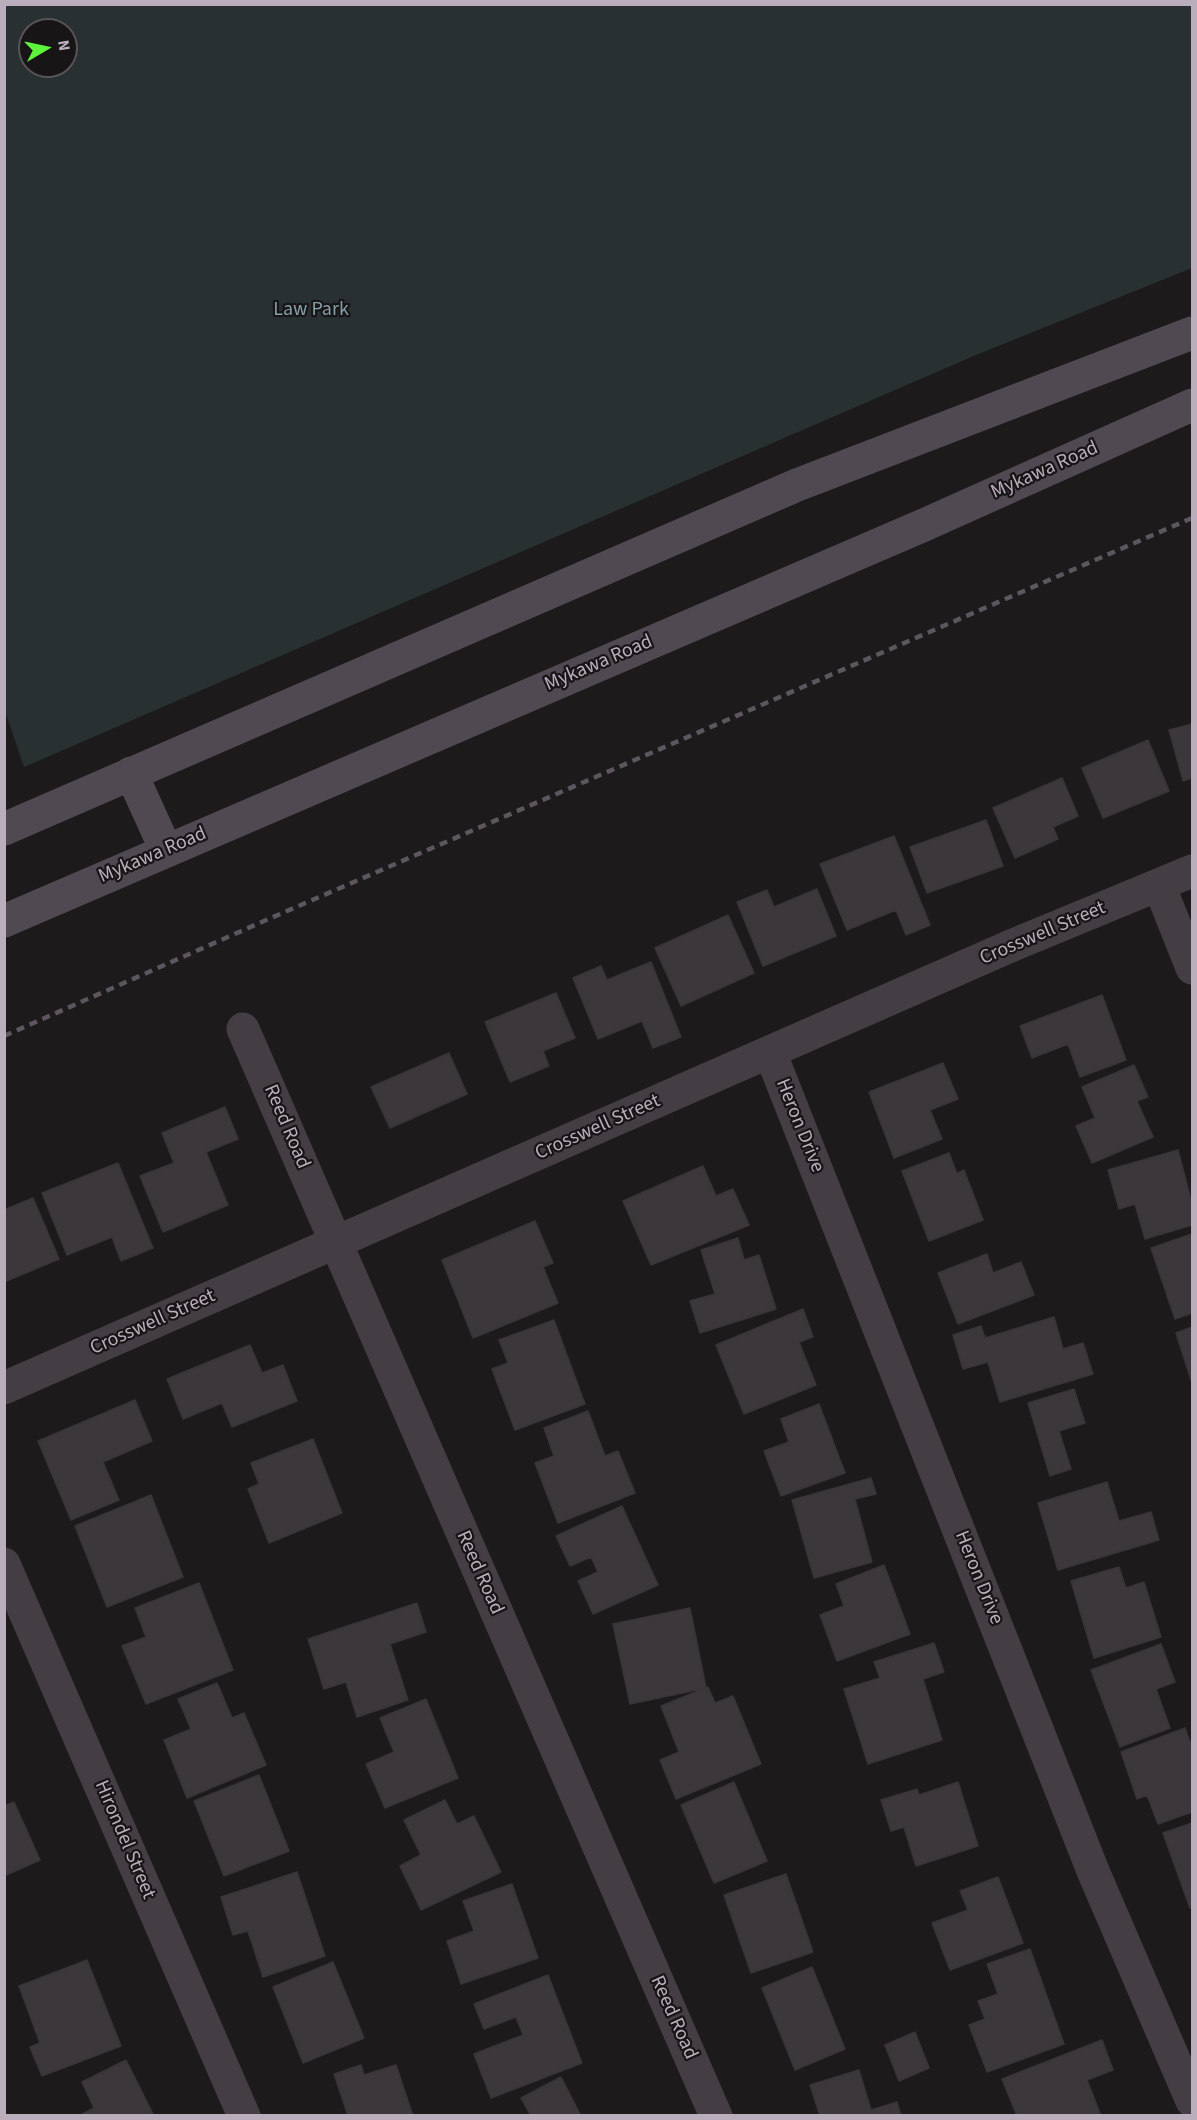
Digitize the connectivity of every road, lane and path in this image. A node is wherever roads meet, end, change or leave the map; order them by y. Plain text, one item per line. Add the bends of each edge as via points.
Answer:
1 (1192, 333) edge
2 (1192, 405) edge
3 (131, 773) junction
4 (4, 829) edge
5 (166, 850) junction
6 (1192, 871) edge
7 (1159, 885) junction
8 (4, 921) edge
9 (1192, 968) edge
10 (243, 1029) dead end
11 (770, 1052) junction
12 (336, 1243) junction
13 (4, 1388) edge
14 (4, 1564) edge
15 (1192, 2101) edge
16 (244, 2115) edge
17 (716, 2115) edge

1 - 3 main road via 797,485
2 - 5 main road, Mykawa Road via 924,525
3 - 4 main road
3 - 5 main road
5 - 8 main road, Mykawa Road
6 - 7 street, Crosswell Street
7 - 9 street
7 - 11 street, Crosswell Street
10 - 12 street, Reed Road
11 - 12 street, Crosswell Street
11 - 15 street, Heron Drive via 1089,1860
12 - 13 street, Crosswell Street
12 - 17 street, Reed Road
14 - 16 street, Hirondel Street

